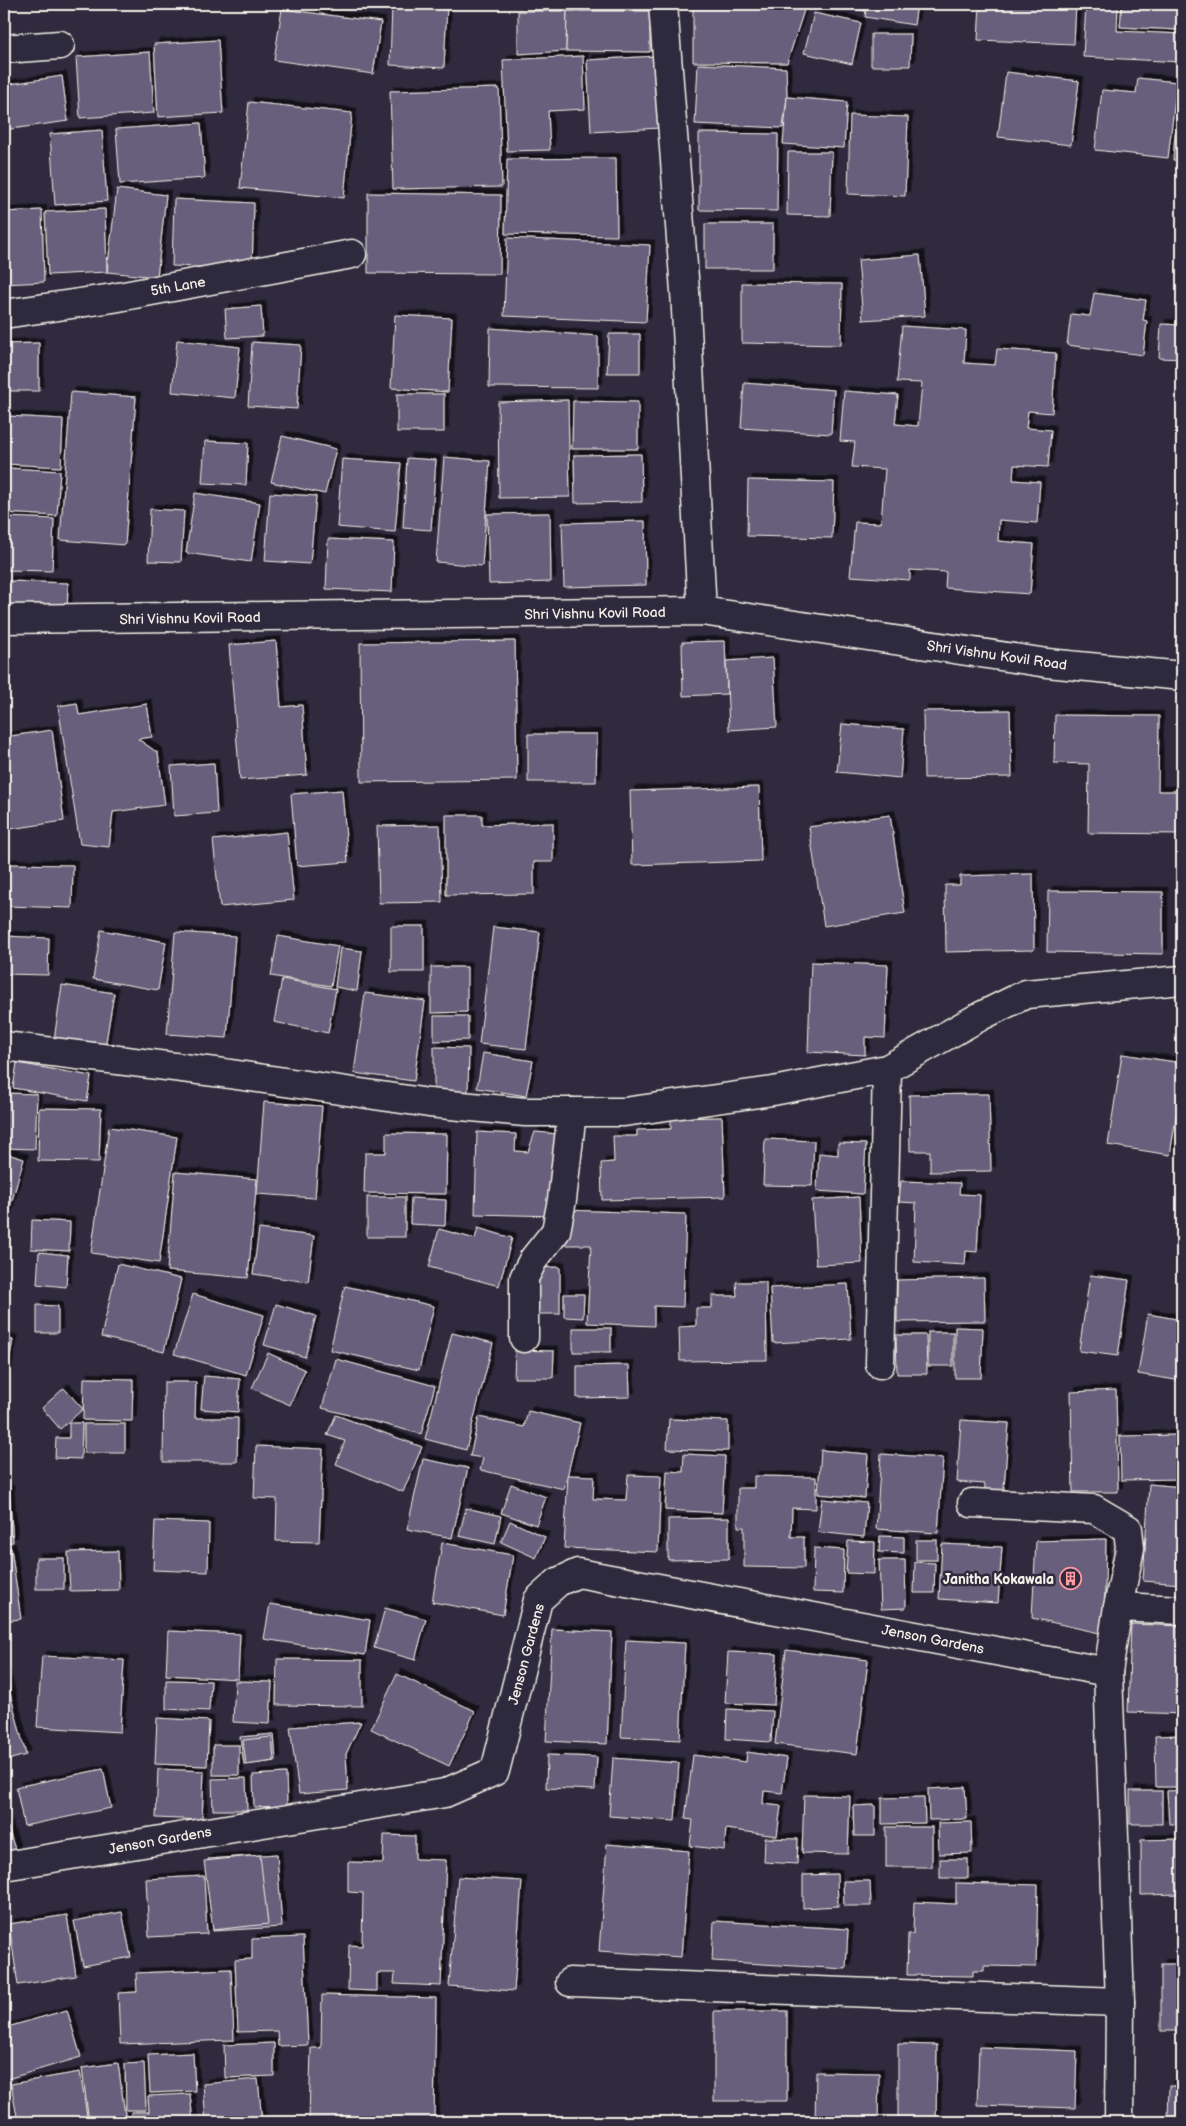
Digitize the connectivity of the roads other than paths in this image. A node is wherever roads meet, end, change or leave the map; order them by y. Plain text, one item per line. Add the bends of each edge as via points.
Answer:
1 (663, 4) edge
2 (60, 45) dead end
3 (4, 49) edge
4 (352, 254) dead end
5 (4, 314) edge
6 (702, 611) junction
7 (4, 619) edge
8 (1182, 676) edge
9 (1182, 980) edge
10 (4, 1046) edge
11 (887, 1069) junction
12 (572, 1112) junction
13 (524, 1338) dead end
14 (880, 1364) dead end
15 (972, 1502) dead end
16 (1118, 1607) junction
17 (1182, 1610) edge
18 (1108, 1672) junction
19 (4, 1866) edge
20 (570, 1982) dead end
21 (1120, 2002) junction
22 (1119, 2122) edge

1 - 6 street via 685,292
2 - 3 street
4 - 5 street, 5th Lane via 113,298
6 - 7 street, Shri Vishnu Kovil Road
6 - 8 street, Shri Vishnu Kovil Road via 1046,663
9 - 11 street via 1026,994
10 - 12 street via 429,1103 525,1112
11 - 12 street via 773,1092 624,1112
11 - 14 street
12 - 13 street via 556,1230 524,1278
15 - 16 street via 1094,1509 1128,1529 1130,1548
16 - 17 street
16 - 18 street
18 - 19 street, Jenson Gardens via 578,1573 558,1582 538,1600 495,1771 445,1793
18 - 21 street
20 - 21 street
21 - 22 street

